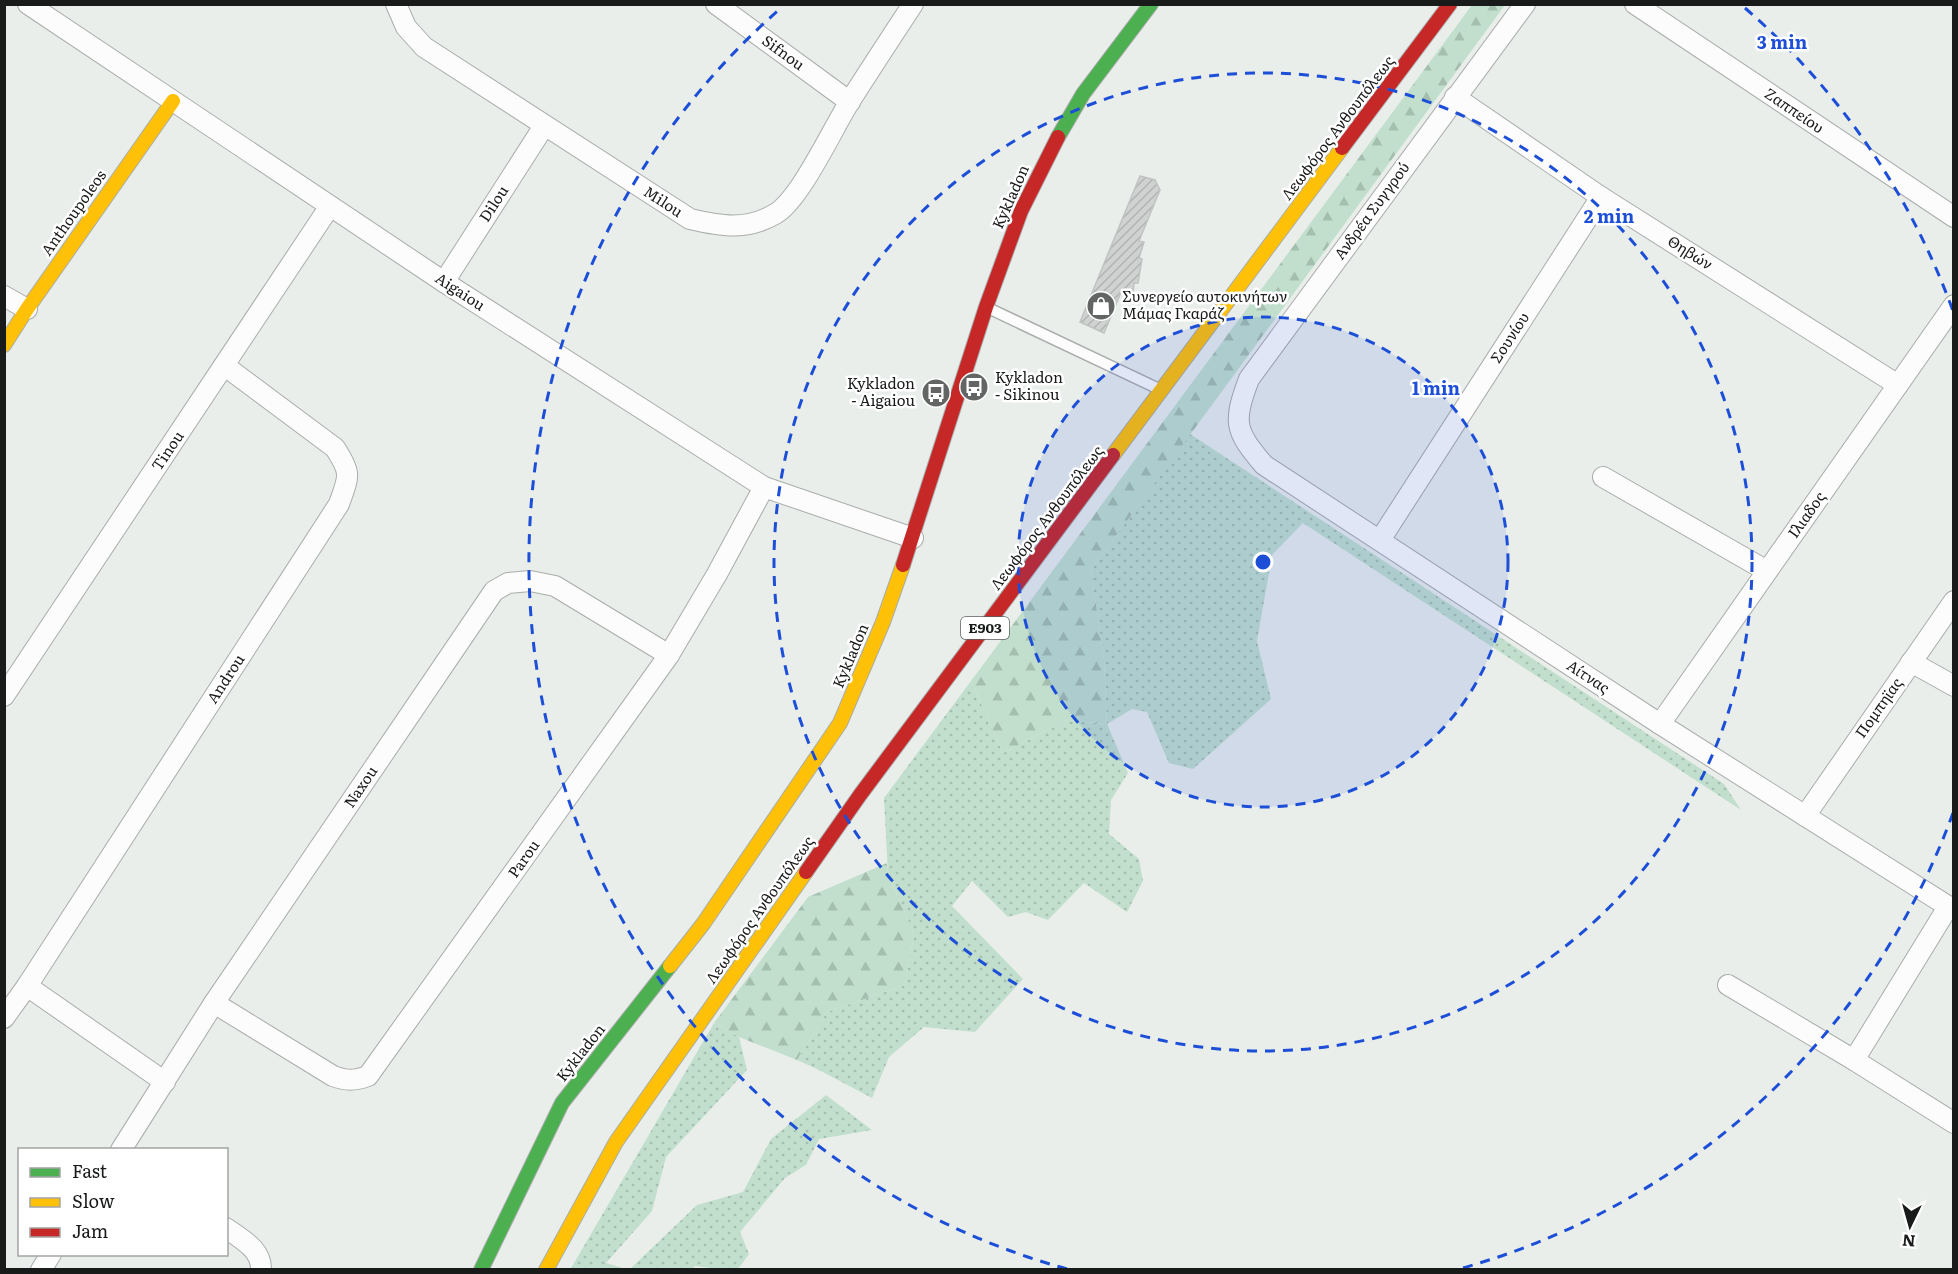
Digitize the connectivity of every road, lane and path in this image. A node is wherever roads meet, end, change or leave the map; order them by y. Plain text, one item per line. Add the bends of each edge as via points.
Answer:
1 (28, 4) edge
2 (396, 4) edge
3 (716, 4) edge
4 (913, 4) edge
5 (1151, 4) edge
6 (1450, 4) edge
7 (1525, 4) edge
8 (1635, 4) edge
9 (1455, 97) junction
10 (173, 101) junction
11 (850, 102) junction
12 (544, 126) junction
13 (1601, 197) junction
14 (330, 206) junction
15 (1953, 216) edge
16 (444, 282) junction
17 (4, 296) edge
18 (1953, 305) edge
19 (986, 307) junction
20 (27, 309) junction
21 (4, 345) edge
22 (225, 366) junction
23 (1898, 385) junction
24 (1163, 390) junction
25 (1238, 426) joint
26 (1603, 477) dead end
27 (764, 487) junction
28 (913, 538) junction
29 (1380, 540) junction
30 (1767, 571) junction
31 (1953, 601) edge
32 (669, 655) junction
33 (1911, 662) junction
34 (1953, 687) edge
35 (4, 696) edge
36 (1660, 724) junction
37 (1804, 816) junction
38 (1951, 908) edge
39 (1728, 985) dead end
40 (27, 986) junction
41 (214, 1003) junction
42 (4, 1018) edge
43 (1854, 1060) junction
44 (165, 1082) junction
45 (1953, 1123) edge
46 (122, 1148) edge
47 (228, 1229) edge
48 (50, 1256) edge
49 (41, 1269) edge
50 (261, 1269) edge
51 (481, 1269) edge
52 (546, 1269) edge

1 - 10 street, Aigaiou
2 - 12 street, Milou via 406,27 424,47
3 - 11 street, Sifnou
4 - 11 street, Milou
5 - 19 street, Kykladon via 1083,94 1051,149 1021,211
6 - 24 street, Λεωφόρος Ανθουπόλεως / E903
7 - 9 street, Ανδρέα Συγγρού
8 - 15 street, Ζαππείου
9 - 13 street, Θηβών
9 - 25 street, Ανδρέα Συγγρού via 1249,379 1240,402
10 - 14 street, Aigaiou
10 - 20 street, Anthoupoleos
11 - 12 street, Milou via 798,190 776,214 755,223 724,227 690,219
12 - 16 street, Dilou
13 - 23 street, Θηβών
13 - 29 street, Σουνίου
14 - 16 street, Aigaiou
14 - 22 street, Tinou
16 - 27 street, Aigaiou
17 - 20 street
18 - 23 street, Ιλιαδος
19 - 24 lane
19 - 28 street, Kykladon
20 - 21 street, Anthoupoleos
22 - 35 street, Tinou
22 - 40 street, Androu via 335,448 347,466 347,481 339,504
23 - 30 street, Ιλιαδος
24 - 52 street, Λεωφόρος Ανθουπόλεως / E903 via 860,795 616,1142
25 - 29 street, Αίτνας via 1248,447 1264,465
26 - 30 street
27 - 28 street, Aigaiou
27 - 32 street, Parou
28 - 51 street, Kykladon via 840,723 703,924 562,1103
29 - 36 street, Αίτνας
30 - 36 street, Ιλιαδος
31 - 33 street, Πομπηϊας
32 - 41 street, Parou via 368,1076 347,1081 333,1076
32 - 41 street, Naxou via 555,586 530,581 508,583 494,591
33 - 34 street
33 - 37 street, Πομπηϊας
36 - 37 street, Αίτνας
37 - 38 street, Αίτνας
38 - 43 street
39 - 43 street
40 - 42 street, Androu
40 - 44 street
41 - 44 street, Naxou
43 - 45 street
44 - 46 street, Naxou
47 - 50 street via 254,1248
48 - 49 street

